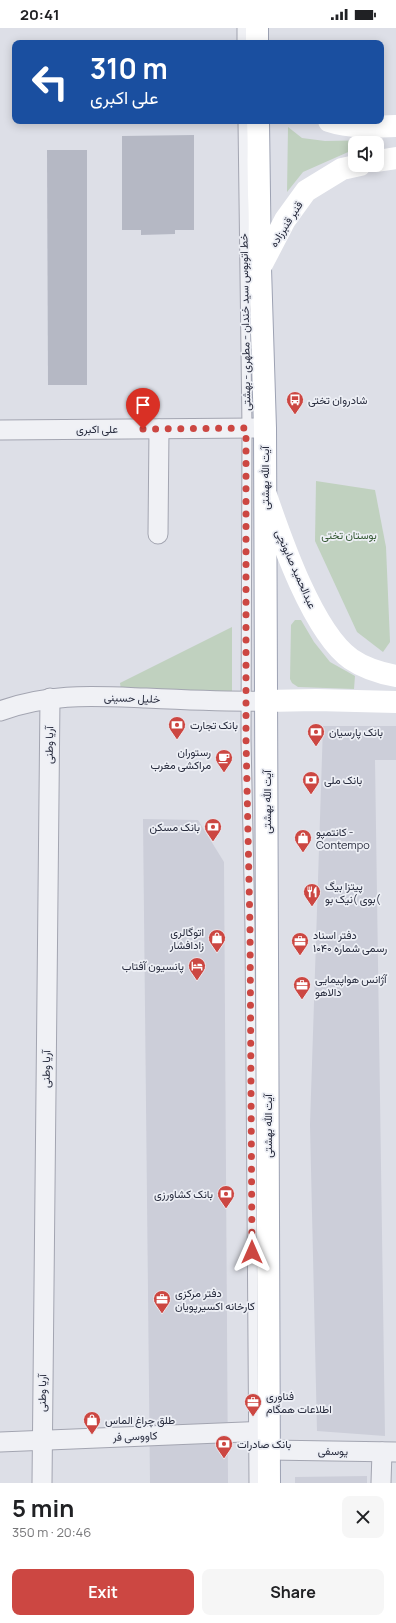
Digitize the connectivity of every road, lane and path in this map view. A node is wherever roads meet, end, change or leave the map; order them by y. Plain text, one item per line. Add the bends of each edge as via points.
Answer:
1 (242, 28) edge
2 (257, 28) edge
3 (242, 40) edge
4 (258, 40) edge
5 (243, 124) edge
6 (258, 124) edge
7 (338, 124) edge
8 (396, 126) edge
9 (396, 158) edge
10 (384, 160) edge
11 (348, 168) edge
12 (260, 268) junction
13 (256, 428) junction
14 (158, 429) junction
15 (0, 430) edge
16 (265, 492) junction
17 (158, 534) dead end
18 (396, 676) edge
19 (50, 698) junction
20 (256, 702) junction
21 (396, 702) edge
22 (0, 711) edge
23 (264, 1438) junction
24 (41, 1440) junction
25 (0, 1442) edge
26 (389, 1452) edge
27 (42, 1483) edge
28 (254, 1483) edge
29 (269, 1483) edge
30 (382, 1483) edge

1 - 3 lane
2 - 4 main road
5 - 13 lane, خط اتوبوس سید خندان - مطهری - بهشتی
6 - 12 main road, آیت الله بهشتی
7 - 8 main road
9 - 10 main road
11 - 12 main road, قنبر قنبرزاده via 306,191 286,220
12 - 13 main road, آیت الله بهشتی
13 - 14 street, علی‌ اکبری
13 - 16 main road, آیت الله بهشتی
13 - 20 lane, خط اتوبوس سید خندان - مطهری - بهشتی
14 - 15 street, علی‌ اکبری
14 - 17 street
16 - 18 main road, عبدالحمید صابونچی via 300,584 327,633 350,658 370,669
16 - 20 main road, آیت الله بهشتی
19 - 20 street, خلیل حسینی via 101,696
19 - 22 street, خلیل حسینی
19 - 24 street, آریا وطنی
20 - 21 main road
20 - 23 main road, آیت الله بهشتی
23 - 24 street, کاووسی فر
23 - 26 street, یوسفی
23 - 28 lane
23 - 29 main road, آیت الله بهشتی
24 - 25 street, کاووسی فر
24 - 27 street, آریا وطنی
26 - 30 street

